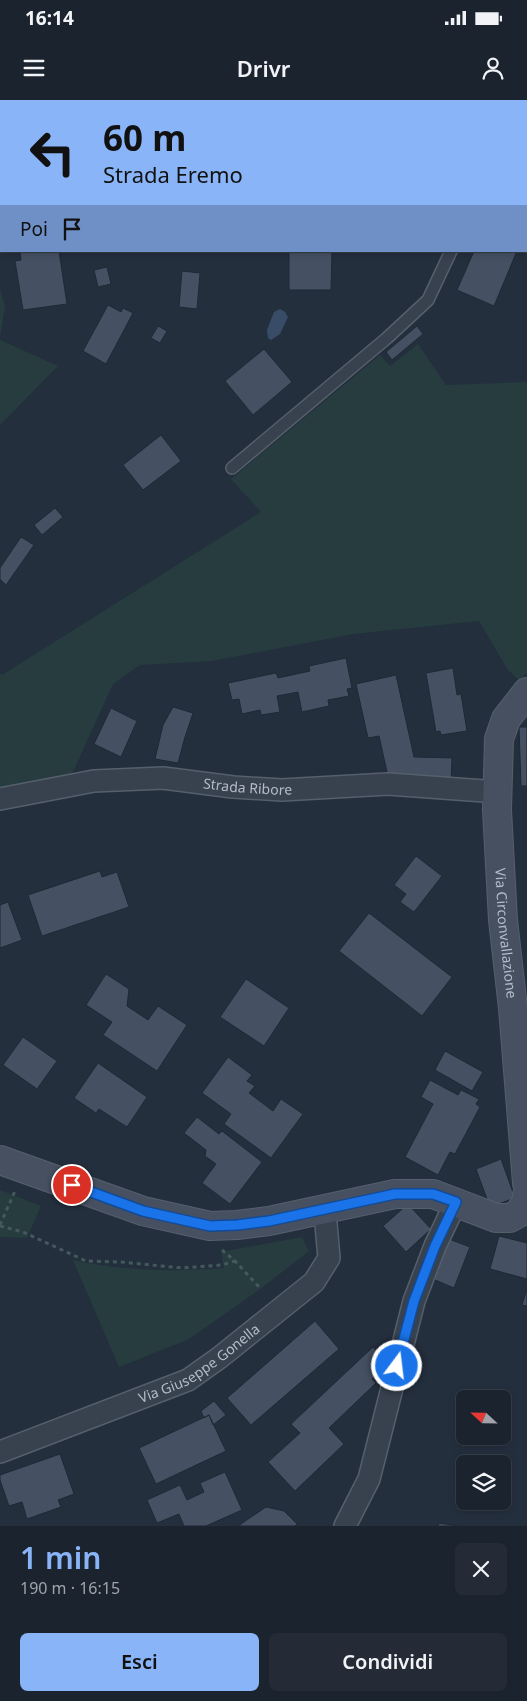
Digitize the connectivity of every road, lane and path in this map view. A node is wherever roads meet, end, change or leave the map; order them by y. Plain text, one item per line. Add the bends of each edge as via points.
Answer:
1 (451, 252) edge
2 (232, 468) dead end
3 (527, 692) edge
4 (498, 792) junction
5 (0, 799) edge
6 (0, 1160) edge
7 (527, 1182) edge
8 (15, 1191) dead end
9 (456, 1202) junction
10 (524, 1208) edge
11 (321, 1211) junction
12 (0, 1225) edge
13 (218, 1246) dead end
14 (236, 1261) junction
15 (259, 1287) dead end
16 (0, 1452) edge
17 (345, 1526) edge

1 - 2 lane via 428,300 388,338
3 - 4 main road, Via Circonvallazione via 506,719 499,739
4 - 5 street, Strada Ribore via 388,784 282,790 163,778 94,781
4 - 7 main road, Via Circonvallazione via 496,810 503,920
6 - 11 main road via 143,1211 210,1226 269,1221
8 - 12 path
9 - 10 main road via 496,1218 510,1218
9 - 11 main road via 433,1194 395,1194
9 - 17 street via 414,1301 369,1479
11 - 16 street, Via Giuseppe Gonella via 326,1224 329,1258 314,1282 219,1358 188,1380
12 - 14 path via 86,1261 182,1268
13 - 14 path
14 - 15 path

